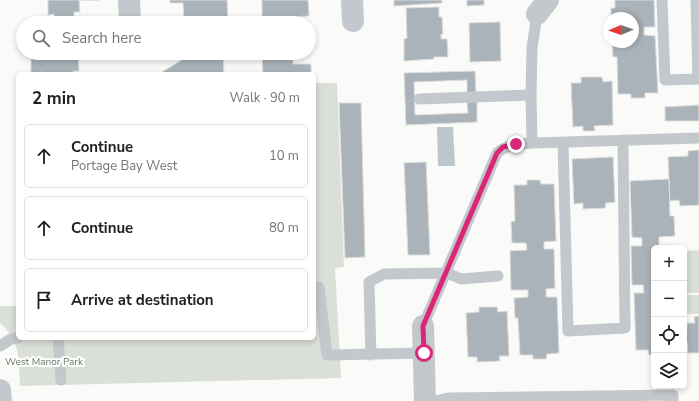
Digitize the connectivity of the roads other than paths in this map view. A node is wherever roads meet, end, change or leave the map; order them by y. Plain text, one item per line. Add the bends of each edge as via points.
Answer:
1 (129, 0) edge
2 (662, 0) edge
3 (696, 0) edge
4 (543, 7) edge
5 (130, 16) edge
6 (531, 95) junction
7 (419, 99) dead end
8 (699, 138) edge
9 (623, 140) junction
10 (532, 143) junction
11 (562, 143) junction
12 (447, 273) junction
13 (498, 276) dead end
14 (318, 287) dead end
15 (423, 326) joint
16 (16, 338) edge
17 (58, 340) edge
18 (0, 346) edge
19 (424, 353) junction
20 (371, 355) junction
21 (61, 380) dead end
22 (0, 390) edge
23 (1, 401) edge
24 (426, 401) edge
25 (436, 401) edge
26 (673, 401) edge

1 - 5 street
2 - 3 lane via 665,80 698,79
4 - 6 lane via 532,48
6 - 7 lane
6 - 10 lane
8 - 9 lane
9 - 11 lane
9 - 11 lane via 625,328 568,330
10 - 11 lane
10 - 12 lane via 503,147 497,153
12 - 13 lane via 461,279
12 - 15 lane
12 - 20 lane via 384,274 369,282
14 - 20 lane via 327,355
15 - 19 street
16 - 18 lane
17 - 21 lane
19 - 20 lane
19 - 24 street
22 - 23 street
25 - 26 lane via 448,398 673,395

